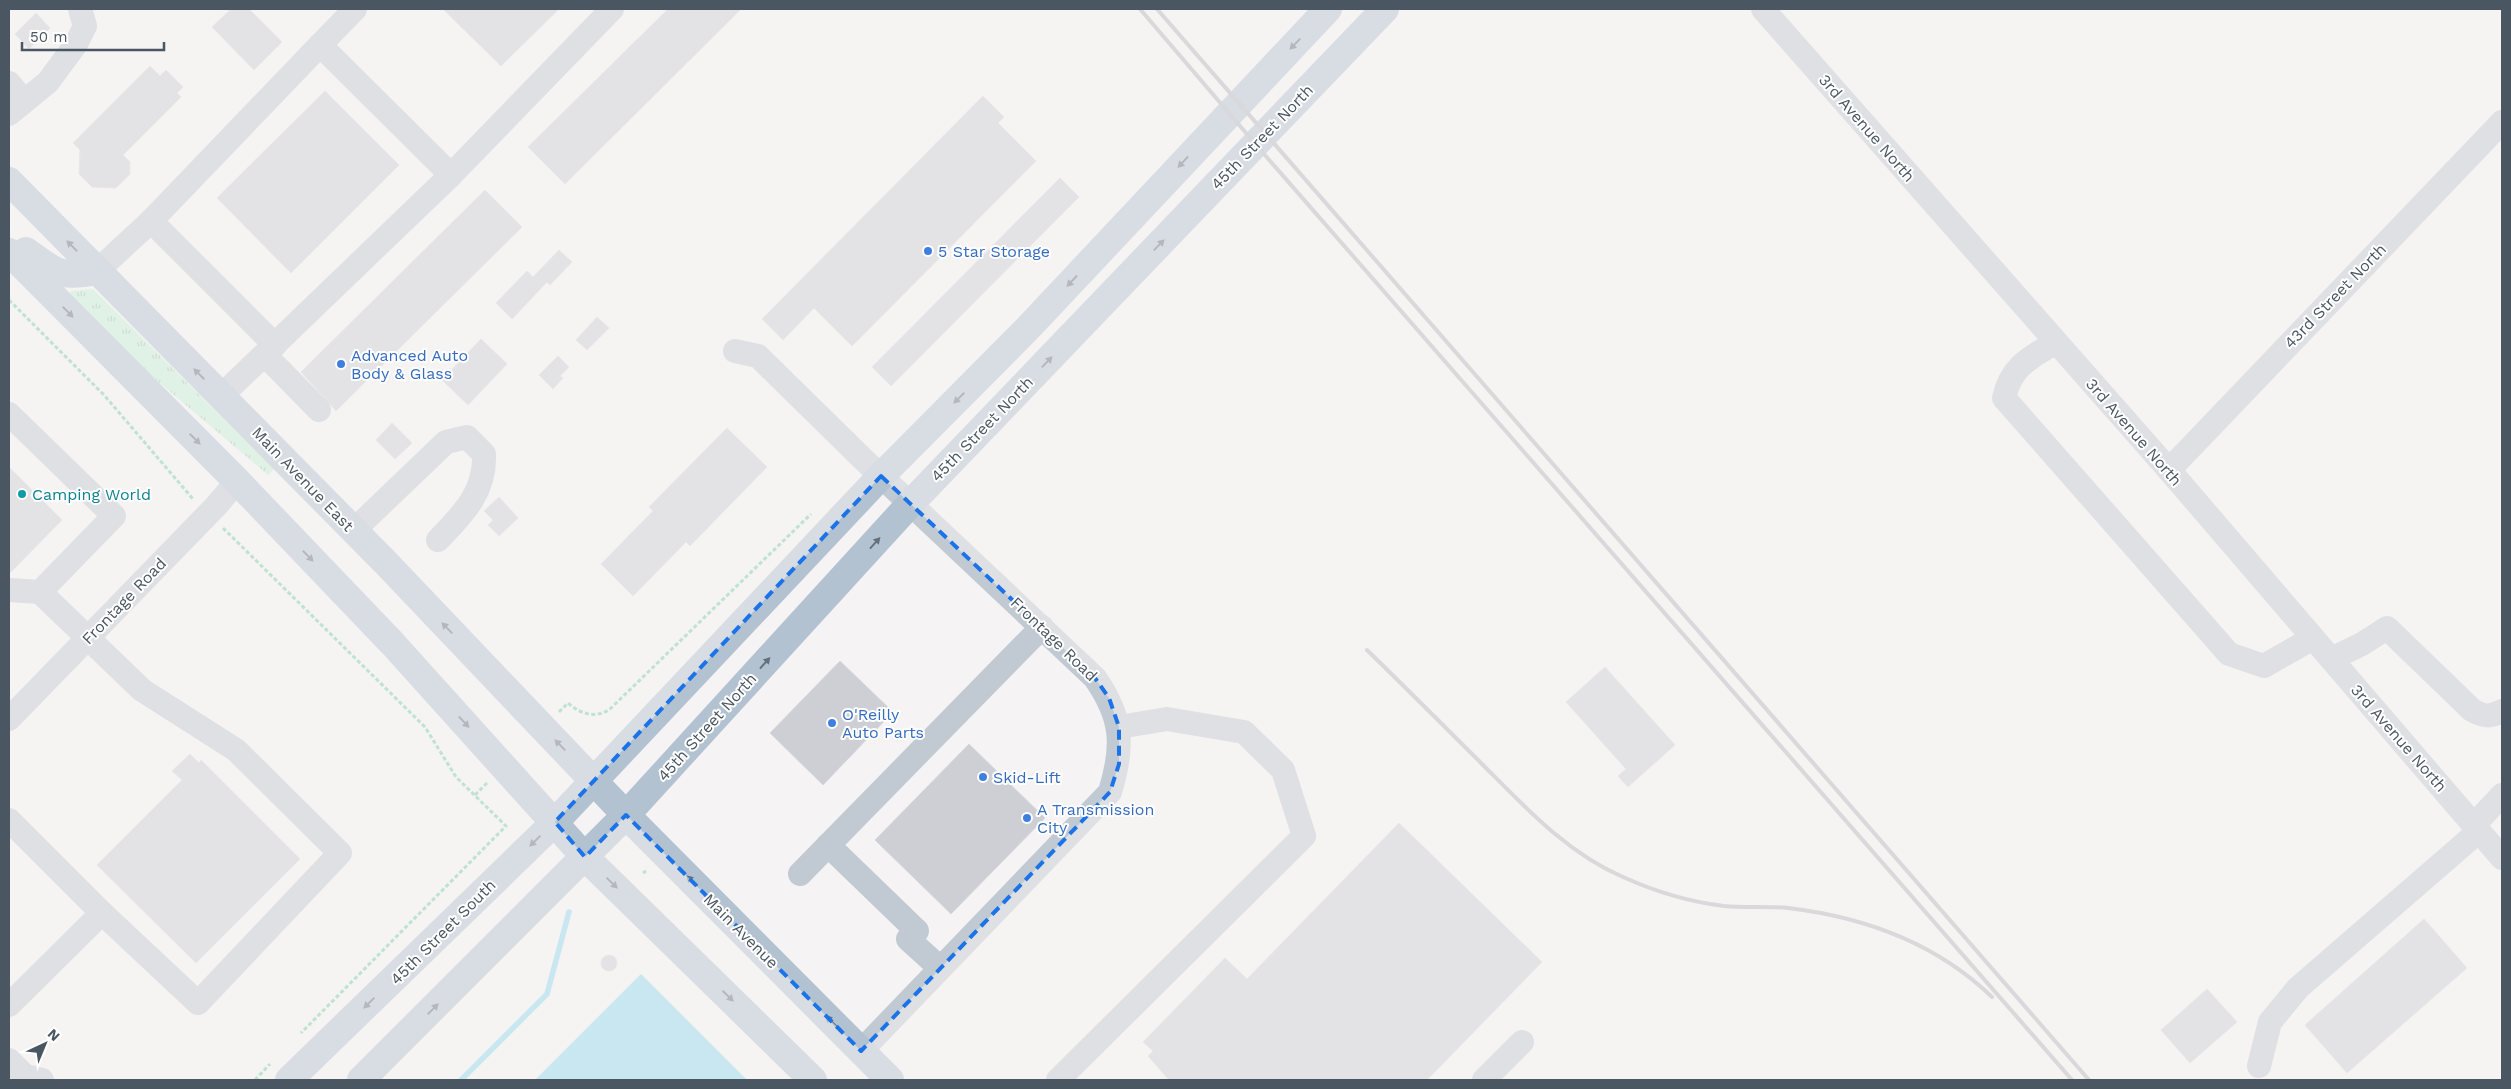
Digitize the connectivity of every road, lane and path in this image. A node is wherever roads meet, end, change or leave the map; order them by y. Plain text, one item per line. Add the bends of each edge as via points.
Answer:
1 (80, 9) edge
2 (355, 9) edge
3 (612, 9) edge
4 (1328, 9) edge
5 (1385, 9) edge
6 (1762, 9) edge
7 (320, 46) junction
8 (9, 83) edge
9 (12, 110) edge
10 (2502, 122) edge
11 (451, 175) junction
12 (9, 181) edge
13 (151, 221) junction
14 (9, 235) edge
15 (9, 252) edge
16 (96, 271) junction
17 (9, 300) edge
18 (2056, 342) junction
19 (270, 350) junction
20 (735, 351) dead end
21 (222, 396) junction
22 (319, 410) dead end
23 (9, 414) edge
24 (2169, 470) junction
25 (881, 476) junction
26 (236, 481) junction
27 (198, 504) dead end
28 (910, 504) junction
29 (815, 510) dead end
30 (223, 528) dead end
31 (353, 531) junction
32 (438, 540) dead end
33 (9, 590) edge
34 (40, 592) junction
35 (1042, 627) junction
36 (2313, 638) junction
37 (87, 639) junction
38 (2331, 659) junction
39 (561, 710) dead end
40 (2502, 711) edge
41 (9, 719) edge
42 (1119, 727) junction
43 (593, 780) junction
44 (487, 782) dead end
45 (475, 795) junction
46 (2502, 795) edge
47 (626, 815) junction
48 (9, 820) edge
49 (554, 822) junction
50 (2476, 828) junction
51 (828, 845) junction
52 (585, 856) junction
53 (2502, 858) edge
54 (800, 874) dead end
55 (102, 913) junction
56 (940, 968) junction
57 (9, 1006) edge
58 (297, 1038) dead end
59 (1522, 1042) dead end
60 (860, 1051) junction
61 (9, 1060) edge
62 (2260, 1066) dead end
63 (282, 1070) edge
64 (42, 1080) edge
65 (255, 1080) edge
66 (361, 1080) edge
67 (813, 1080) edge
68 (890, 1080) edge
69 (1058, 1080) edge
70 (1484, 1080) edge

1 - 9 street via 85,26 76,44 48,82
2 - 7 street
3 - 11 street
4 -> 25 main road via 1028,328
28 -> 5 main road, 45th Street North
6 - 18 street, 3rd Avenue North
7 - 11 street
7 - 13 street
8 - 9 street via 15,90
10 - 24 street, 43rd Street North
11 - 19 street
16 -> 12 main road, Main Avenue East
13 - 16 street
13 - 19 street
14 - 16 main road via 55,272 72,276
15 -> 26 main road
21 -> 16 main road, Main Avenue East
17 - 27 path via 104,396
18 - 24 street, 3rd Avenue North
18 - 36 street via 2025,362 2008,381 2004,398 2229,654 2264,666
19 - 21 street
19 - 22 street
20 - 25 street, Frontage Road via 758,356
21 - 31 main road, Main Avenue East
23 - 34 street via 114,516
24 - 36 street, 3rd Avenue North
25 - 28 street, Frontage Road
25 - 43 main road
26 - 37 street, Frontage Road via 217,505
26 -> 49 main road via 394,644
28 - 35 street, Frontage Road
47 -> 28 main road, 45th Street North
29 - 39 path via 610,709 604,713 585,714 568,703
30 - 45 path via 425,727 456,777
31 - 32 street via 446,442 467,438 484,454 485,467 470,506
43 -> 31 main road, Main Avenue East
33 - 34 street
34 - 37 street
35 - 42 street, Frontage Road via 1095,678 1109,698
35 - 51 street
36 - 38 street, 3rd Avenue North
37 - 41 street, Frontage Road
37 - 55 street via 142,690 236,750 340,854 198,1003
38 - 40 street via 2387,628 2472,710 2482,716
38 - 50 street, 3rd Avenue North
42 - 56 street, Frontage Road via 1119,764 1110,792
42 - 69 street via 1167,719 1244,732 1283,770 1304,836
43 - 47 main road, Main Avenue
43 - 49 main road, 45th Street South
44 - 45 path
45 - 58 path via 506,826
46 - 50 street
47 - 52 main road, 45th Street North
60 -> 47 main road, Main Avenue
48 - 55 street
49 - 52 main road
49 -> 63 main road, 45th Street South
50 - 53 street, 3rd Avenue North
50 - 62 street via 2298,988 2270,1022
51 - 54 street
51 - 56 street via 917,931 908,939
66 -> 52 main road
52 -> 67 main road
55 - 57 street
56 - 60 street, Frontage Road
59 - 70 street
60 - 68 main road, Main Avenue
61 - 64 street via 25,1076
63 - 65 path

